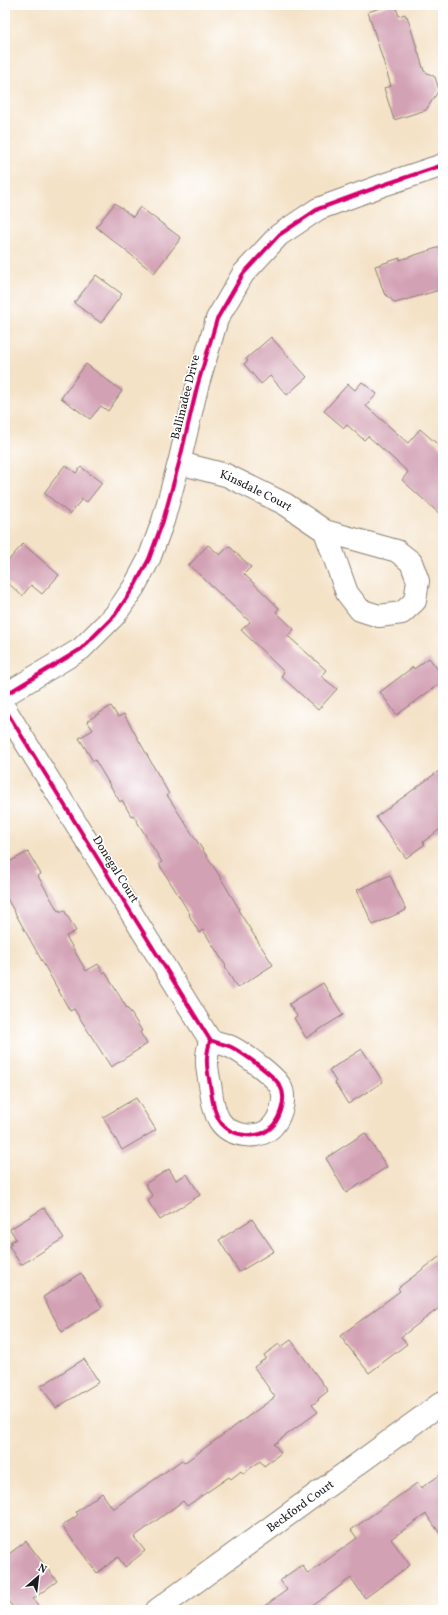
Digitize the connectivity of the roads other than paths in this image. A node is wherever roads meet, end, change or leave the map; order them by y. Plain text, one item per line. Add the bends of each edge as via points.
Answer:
1 (443, 165) edge
2 (179, 463) junction
3 (325, 531) junction
4 (5, 695) edge
5 (5, 709) edge
6 (210, 1040) dead end
7 (443, 1402) edge
8 (157, 1610) edge

1 - 2 street, Ballinadee Drive via 318,209 279,235 243,274 217,319
2 - 3 street, Kinsdale Court via 226,475 285,504
2 - 4 street, Ballinadee Drive via 163,521 149,559 134,588 115,615 81,649
3 - 3 street, Kinsdale Court via 347,593 360,610 378,616 402,613 415,601 418,581 411,562 397,551
5 - 6 street, Donegal Court
7 - 8 street, Beckford Court

